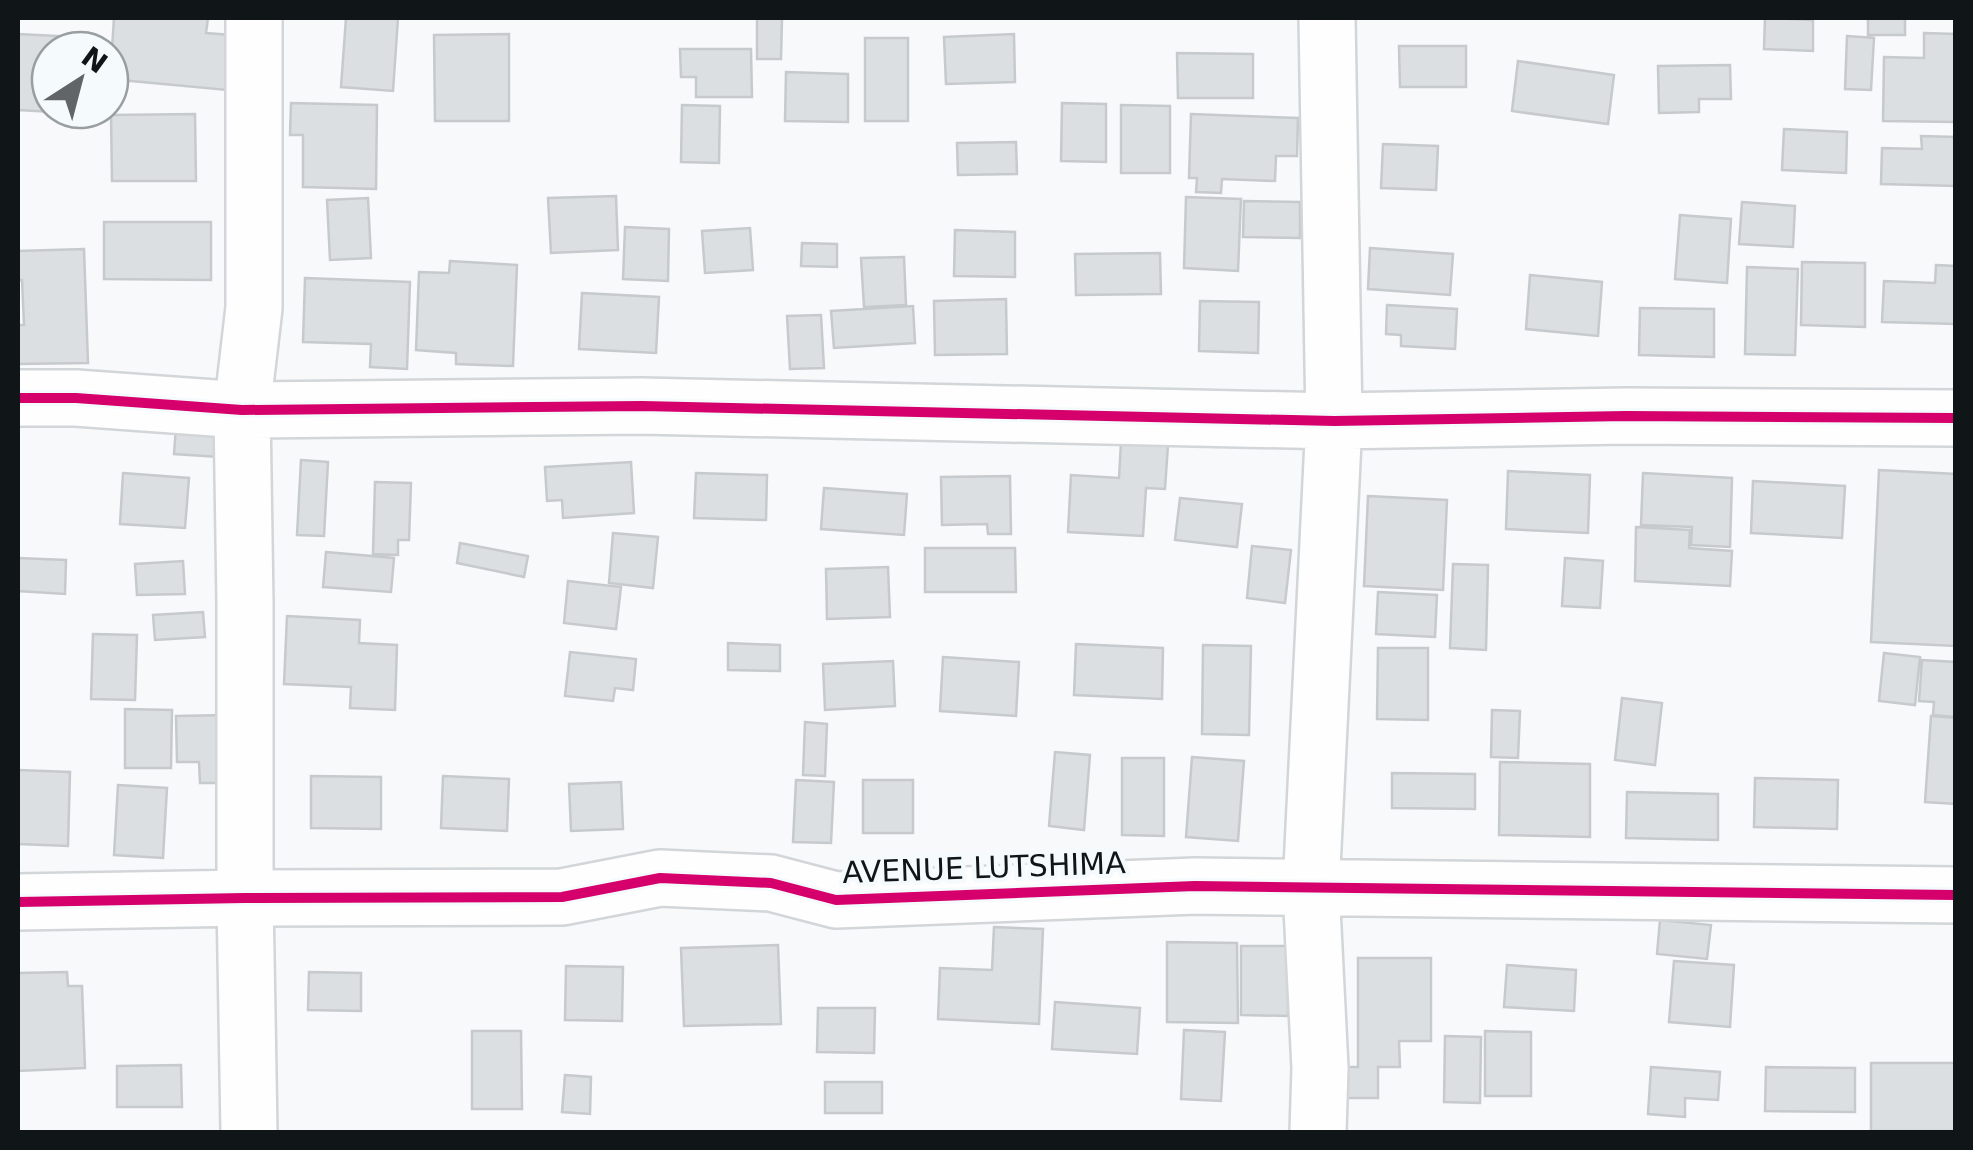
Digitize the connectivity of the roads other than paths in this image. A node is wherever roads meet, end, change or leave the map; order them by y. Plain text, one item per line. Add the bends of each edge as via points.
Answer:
1 (254, 18) edge
2 (1327, 18) edge
3 (18, 398) edge
4 (242, 410) junction
5 (1956, 418) edge
6 (1334, 421) junction
7 (1311, 888) junction
8 (1956, 896) edge
9 (245, 898) junction
10 (18, 902) edge
11 (249, 1132) edge
12 (1318, 1132) edge

1 - 4 street via 254,308
2 - 6 street
3 - 4 street
4 - 6 street via 642,406
4 - 9 street
5 - 6 street
6 - 7 street
7 - 8 street, AVENUE LUTSHIMA
7 - 9 street, AVENUE LUTSHIMA via 836,900 771,882 660,878 562,897
7 - 12 street
9 - 10 street, AVENUE LUTSHIMA
9 - 11 street

